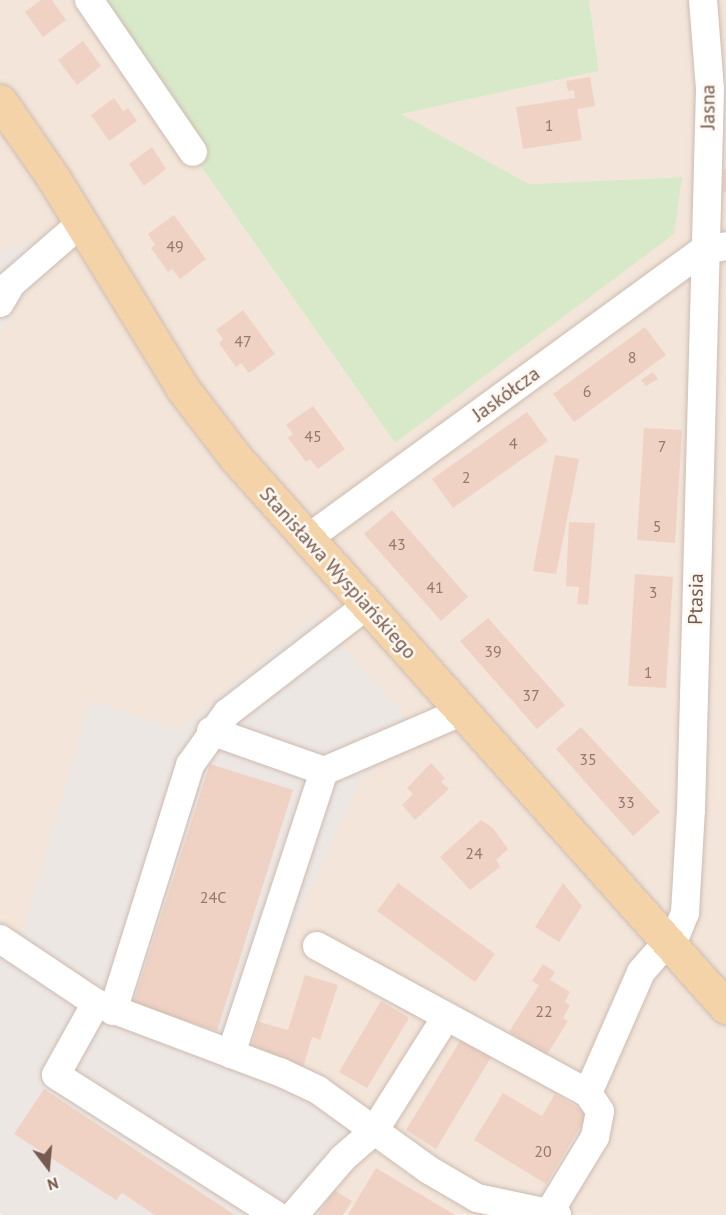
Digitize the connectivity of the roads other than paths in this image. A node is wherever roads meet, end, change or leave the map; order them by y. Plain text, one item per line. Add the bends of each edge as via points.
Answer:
1 (89, 0) edge
2 (703, 0) edge
3 (0, 101) edge
4 (194, 152) dead end
5 (80, 224) junction
6 (715, 248) edge
7 (4, 288) edge
8 (307, 539) junction
9 (367, 605) junction
10 (463, 711) junction
11 (211, 731) junction
12 (324, 771) junction
13 (0, 939) edge
14 (670, 943) junction
15 (317, 946) dead end
16 (104, 1007) junction
17 (726, 1007) edge
18 (446, 1017) junction
19 (231, 1054) junction
20 (588, 1093) junction
21 (374, 1131) junction
22 (554, 1213) edge
23 (276, 1215) edge
24 (294, 1215) edge

1 - 4 street
2 - 6 street, Jasna
3 - 5 main road, Stanisława Wyspiańskiego
5 - 7 street
5 - 8 main road, Stanisława Wyspiańskiego via 183,388
6 - 8 street, Jaskółcza
6 - 14 street, Ptasia via 685,913
8 - 9 main road, Stanisława Wyspiańskiego
9 - 10 main road, Stanisława Wyspiańskiego
9 - 11 street via 227,713
10 - 12 street
10 - 14 main road, Stanisława Wyspiańskiego
11 - 12 street
11 - 16 street via 190,765
12 - 19 street
13 - 16 street
14 - 17 main road, Stanisława Wyspiańskiego
14 - 20 street, Ptasia via 641,972
15 - 18 street
16 - 19 street
16 - 23 street via 56,1075
18 - 20 street
18 - 21 street
19 - 21 street via 318,1090
20 - 22 street via 600,1111 595,1137
21 - 22 street via 477,1198
21 - 24 street via 343,1158

